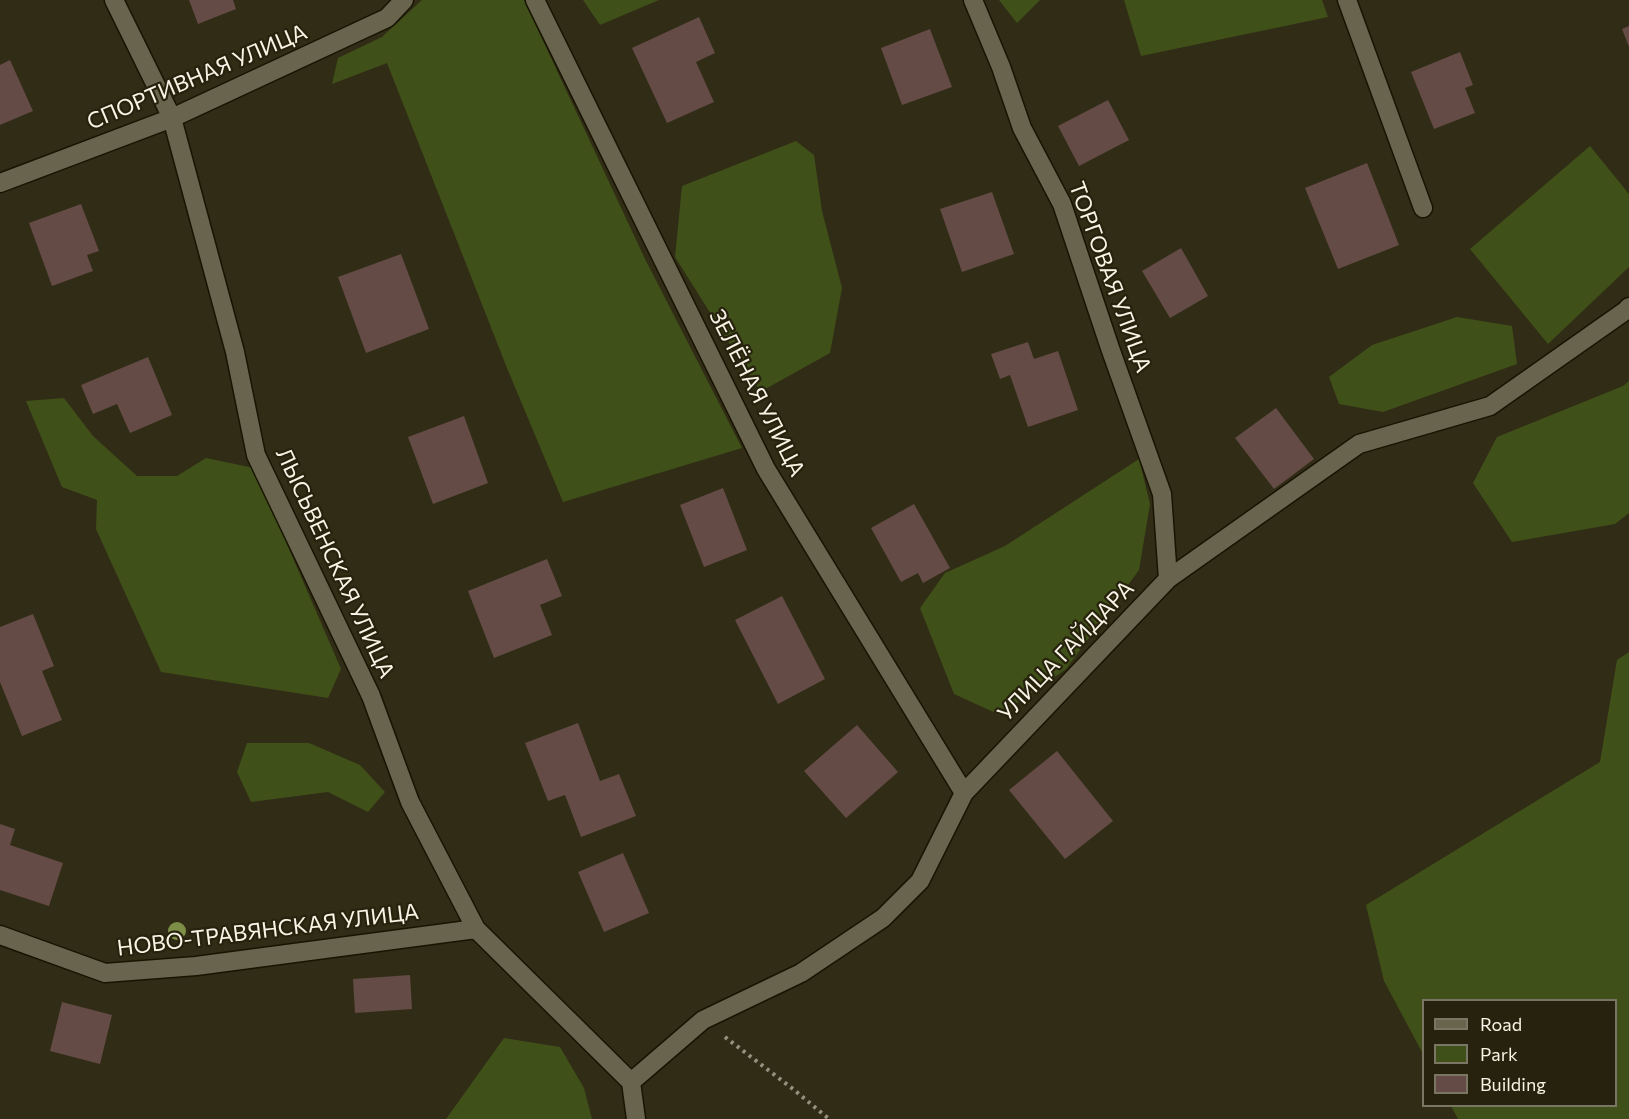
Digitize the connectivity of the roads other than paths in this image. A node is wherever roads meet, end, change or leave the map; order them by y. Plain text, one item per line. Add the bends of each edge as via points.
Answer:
1 (114, 0) edge
2 (404, 0) edge
3 (535, 0) edge
4 (973, 0) edge
5 (1347, 0) edge
6 (172, 118) junction
7 (0, 183) edge
8 (1423, 208) dead end
9 (1629, 307) edge
10 (1168, 579) junction
11 (964, 793) junction
12 (476, 929) junction
13 (0, 935) edge
14 (631, 1082) junction
15 (636, 1119) edge

1 - 6 street, ЛЫСЬВЕНСКАЯ УЛИЦА
2 - 6 street, СПОРТИВНАЯ УЛИЦА via 387,18
3 - 11 street, ЗЕЛЁНАЯ УЛИЦА via 766,469
4 - 10 street, ТОРГОВАЯ УЛИЦА via 1022,128 1062,204 1162,494
5 - 8 street
6 - 7 street, СПОРТИВНАЯ УЛИЦА
6 - 12 street, ЛЫСЬВЕНСКАЯ УЛИЦА via 235,352 256,455 371,696 410,802
9 - 10 street, УЛИЦА ГАЙДАРА via 1490,406 1359,444
10 - 11 street, УЛИЦА ГАЙДАРА
11 - 14 street, УЛИЦА ГАЙДАРА via 920,880 883,918 801,973 703,1020
12 - 13 street, НОВО-ТРАВЯНСКАЯ УЛИЦА via 196,966 105,973
12 - 14 street, ЛЫСЬВЕНСКАЯ УЛИЦА
14 - 15 street

